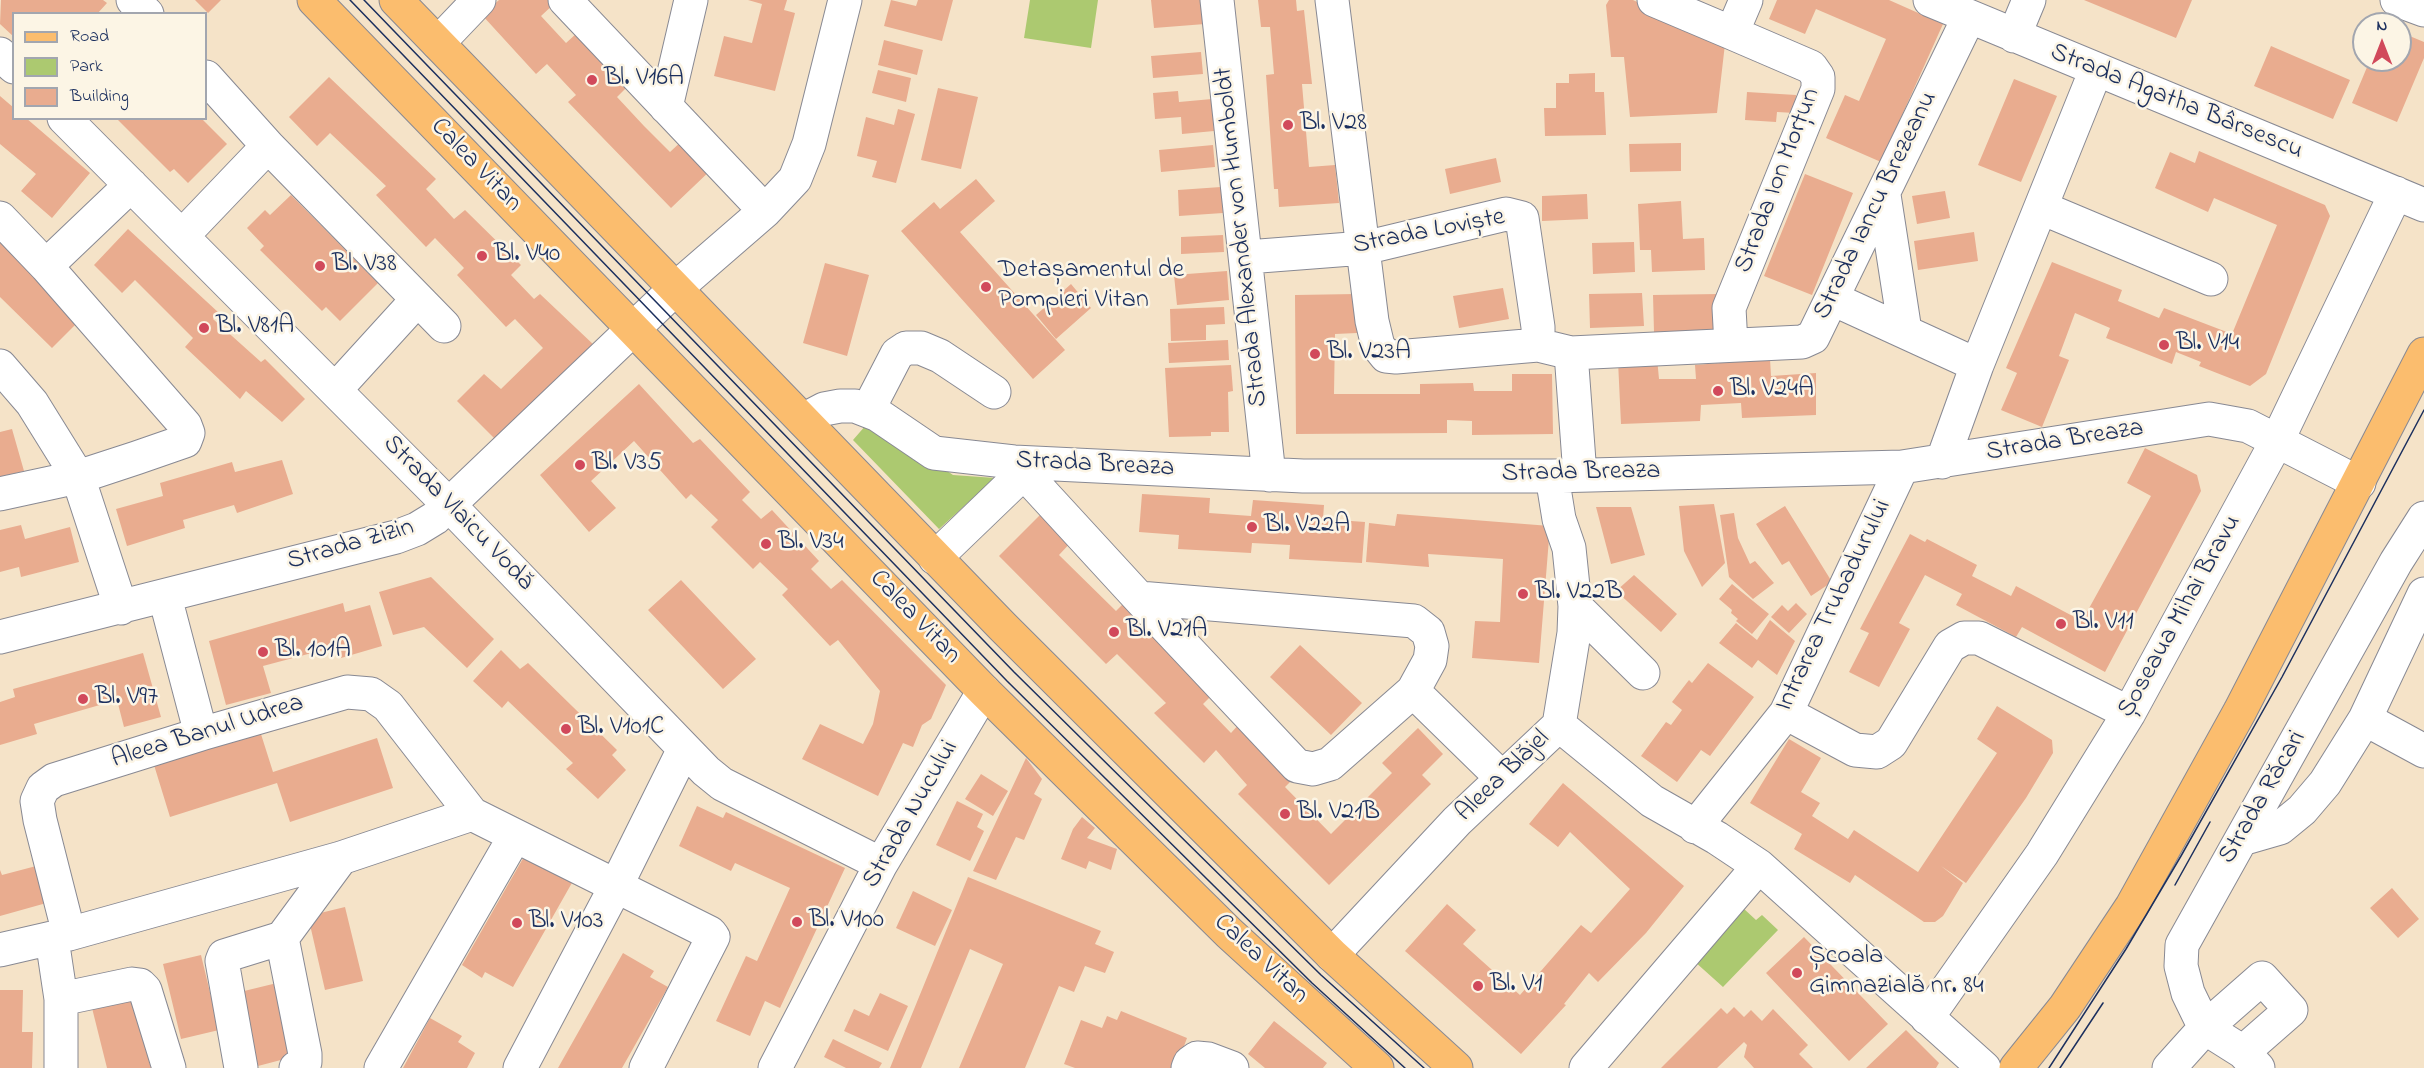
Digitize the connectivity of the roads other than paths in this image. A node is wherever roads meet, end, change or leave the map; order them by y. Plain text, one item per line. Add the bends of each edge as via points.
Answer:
1 (133, 0) edge
2 (314, 0) edge
3 (396, 0) edge
4 (479, 0) edge
5 (565, 0) edge
6 (691, 0) edge
7 (845, 0) edge
8 (1217, 0) edge
9 (1332, 0) edge
10 (1654, 0) edge
11 (1746, 0) edge
12 (1930, 0) edge
13 (2029, 0) edge
14 (2397, 0) edge
15 (2424, 10) edge
16 (145, 12) edge
17 (1969, 17) junction
18 (1732, 33) junction
19 (2014, 36) junction
20 (438, 43) junction
21 (0, 54) edge
22 (12, 65) edge
23 (2096, 70) junction
24 (207, 78) edge
25 (666, 107) junction
26 (66, 120) edge
27 (268, 146) junction
28 (131, 185) junction
29 (1884, 195) junction
30 (2410, 199) edge
31 (2042, 208) junction
32 (765, 211) junction
33 (0, 218) edge
34 (182, 236) junction
35 (1364, 248) junction
36 (1247, 257) junction
37 (46, 266) junction
38 (2211, 279) dead end
39 (675, 289) junction
40 (1833, 299) junction
41 (417, 300) junction
42 (444, 326) dead end
43 (633, 329) junction
44 (1905, 331) junction
45 (1538, 345) junction
46 (1731, 345) junction
47 (1571, 353) junction
48 (2424, 354) edge
49 (1977, 365) junction
50 (0, 366) edge
51 (335, 390) junction
52 (994, 392) dead end
53 (868, 410) junction
54 (802, 420) junction
55 (2278, 439) junction
56 (1014, 462) junction
57 (1942, 462) junction
58 (1902, 467) junction
59 (1269, 475) junction
60 (1566, 475) junction
61 (78, 477) junction
62 (2359, 483) junction
63 (0, 494) edge
64 (450, 506) junction
65 (2424, 518) edge
66 (935, 558) junction
67 (165, 597) junction
68 (1139, 598) junction
69 (2422, 602) edge
70 (1575, 606) junction
71 (121, 608) junction
72 (0, 637) edge
73 (1643, 673) dead end
74 (984, 691) junction
75 (1413, 691) junction
76 (1786, 713) junction
77 (2129, 713) junction
78 (2365, 719) junction
79 (1559, 725) junction
80 (201, 734) junction
81 (684, 749) junction
82 (2424, 751) edge
83 (1502, 778) junction
84 (472, 814) junction
85 (1695, 827) junction
86 (515, 836) junction
87 (2242, 839) junction
88 (341, 858) junction
89 (881, 864) junction
90 (1759, 866) junction
91 (616, 886) junction
92 (60, 936) junction
93 (282, 938) junction
94 (0, 950) edge
95 (1332, 955) junction
96 (61, 999) junction
97 (1927, 1018) junction
98 (2205, 1028) junction
99 (2250, 1060) edge
100 (61, 1068) edge
101 (169, 1068) edge
102 (241, 1068) edge
103 (296, 1068) edge
104 (381, 1068) edge
105 (520, 1068) edge
106 (646, 1068) edge
107 (776, 1068) edge
108 (1188, 1068) edge
109 (1232, 1068) edge
110 (1377, 1068) edge
111 (1456, 1068) edge
112 (1586, 1068) edge
113 (1984, 1068) edge
114 (2016, 1068) edge
115 (2169, 1068) edge

1 - 16 street
2 - 43 main road, Calea Vitan
3 - 20 main road, Calea Vitan
4 - 20 street
5 - 25 street
6 - 25 street
7 - 32 street, Strada Zizin via 803,162 795,179
8 - 36 street, Strada Alexander von Humboldt
9 - 35 street
10 - 18 street, Strada Ion Morțun
11 - 18 street
12 - 17 street, Strada Agatha Bârsescu
13 - 19 street
14 - 15 street
17 - 19 street, Strada Agatha Bârsescu
17 - 29 street, Strada Iancu Brezeanu
18 - 46 street, Strada Ion Morțun via 1811,67 1818,77 1818,90 1729,308
19 - 23 street, Strada Agatha Bârsescu
20 - 39 main road, Calea Vitan
21 - 22 street
23 - 30 street, Strada Agatha Bârsescu
23 - 31 street
24 - 27 street
25 - 32 street
26 - 28 street, Strada Vlaicu Vodă
27 - 34 street
27 - 41 street
28 - 34 street, Strada Vlaicu Vodă
28 - 37 street
29 - 40 street, Strada Iancu Brezeanu
29 - 44 street
30 - 55 street, Șoseaua Mihai Bravu
31 - 38 street
31 - 49 street
32 - 39 street, Strada Zizin
33 - 37 street
34 - 51 street, Strada Vlaicu Vodă
35 - 36 street, Strada Loviște
35 - 45 street via 1372,321 1378,346 1386,357
35 - 45 street, Strada Loviște via 1506,214 1522,218
36 - 59 street, Strada Alexander von Humboldt
37 - 61 street via 188,433 185,441
39 - 43 street, Strada Zizin
39 - 54 main road, Calea Vitan
40 - 44 street
40 - 46 street, Strada Iancu Brezeanu via 1813,338 1802,342
41 - 42 street
41 - 51 street
43 - 64 street, Strada Zizin
43 - 74 main road, Calea Vitan
44 - 49 street
45 - 47 street
46 - 47 street, Strada Iancu Brezeanu
47 - 60 street
48 - 62 main road
49 - 57 street
50 - 61 street via 32,403
51 - 64 street, Strada Vlaicu Vodă
52 - 53 street via 940,356 921,348 906,348 897,354
53 - 54 street, Strada Breaza via 840,406
53 - 56 street, Strada Breaza via 934,453
54 - 66 main road, Calea Vitan
55 - 57 street, Strada Breaza via 2248,426 2209,419
55 - 62 street, Strada Breaza
55 - 77 street, Șoseaua Mihai Bravu
56 - 59 street, Strada Breaza
56 - 66 street via 1014,482
56 - 68 street
57 - 58 street, Strada Breaza
58 - 60 street, Strada Breaza
58 - 76 street, Intrarea Trubadurului
59 - 60 street, Strada Breaza
60 - 70 street via 1559,519 1569,548
61 - 63 street
61 - 71 street
62 - 114 main road via 2132,906 2066,1007
64 - 67 street, Strada Zizin via 417,529 396,537
64 - 81 street, Strada Vlaicu Vodă
65 - 87 street, Strada Răcari
66 - 95 main road, Calea Vitan
67 - 71 street, Strada Zizin
67 - 80 street
68 - 75 street via 1414,621 1428,632 1432,646 1430,660
68 - 75 street via 1298,766 1313,769 1330,764
69 - 78 street
70 - 73 street
70 - 79 street
71 - 72 street, Strada Zizin
74 - 89 street, Strada Nucului
74 - 110 main road, Calea Vitan via 1229,933
75 - 83 street
76 - 77 street via 1855,750 1877,752 1891,743 1950,646 1964,638 1978,638
76 - 85 street, Intrarea Trubadurului
77 - 97 street, Șoseaua Mihai Bravu via 2042,854
78 - 82 street
78 - 87 street via 2325,783 2302,810 2280,828
79 - 83 street, Aleea Blăjel
79 - 85 street, Aleea Blăjel via 1652,801
80 - 84 street, Aleea Banul Udrea via 347,692 371,694 388,706
80 - 92 street, Aleea Banul Udrea via 54,780 43,788 37,801
81 - 89 street, Strada Vlaicu Vodă via 722,784
81 - 91 street
83 - 95 street, Aleea Blăjel
84 - 86 street, Aleea Banul Udrea
84 - 88 street
85 - 90 street, Aleea Blăjel
86 - 91 street, Aleea Banul Udrea
86 - 104 street
87 - 98 street, Strada Răcari via 2182,945 2181,966 2188,993
88 - 92 street
88 - 93 street
89 - 107 street, Strada Nucului
90 - 97 street, Aleea Blăjel
90 - 112 street
91 - 105 street
91 - 106 street, Aleea Banul Udrea via 713,937
92 - 94 street
92 - 96 street, Aleea Banul Udrea
93 - 102 street via 224,956 222,961
93 - 103 street via 305,1054 305,1062
95 - 111 main road, Calea Vitan
96 - 100 street, Aleea Banul Udrea
96 - 101 street via 140,985 146,990
97 - 113 street, Aleea Blăjel
98 - 99 street
98 - 99 street via 2262,978 2291,1010
98 - 115 street
108 - 109 street via 1197,1058

